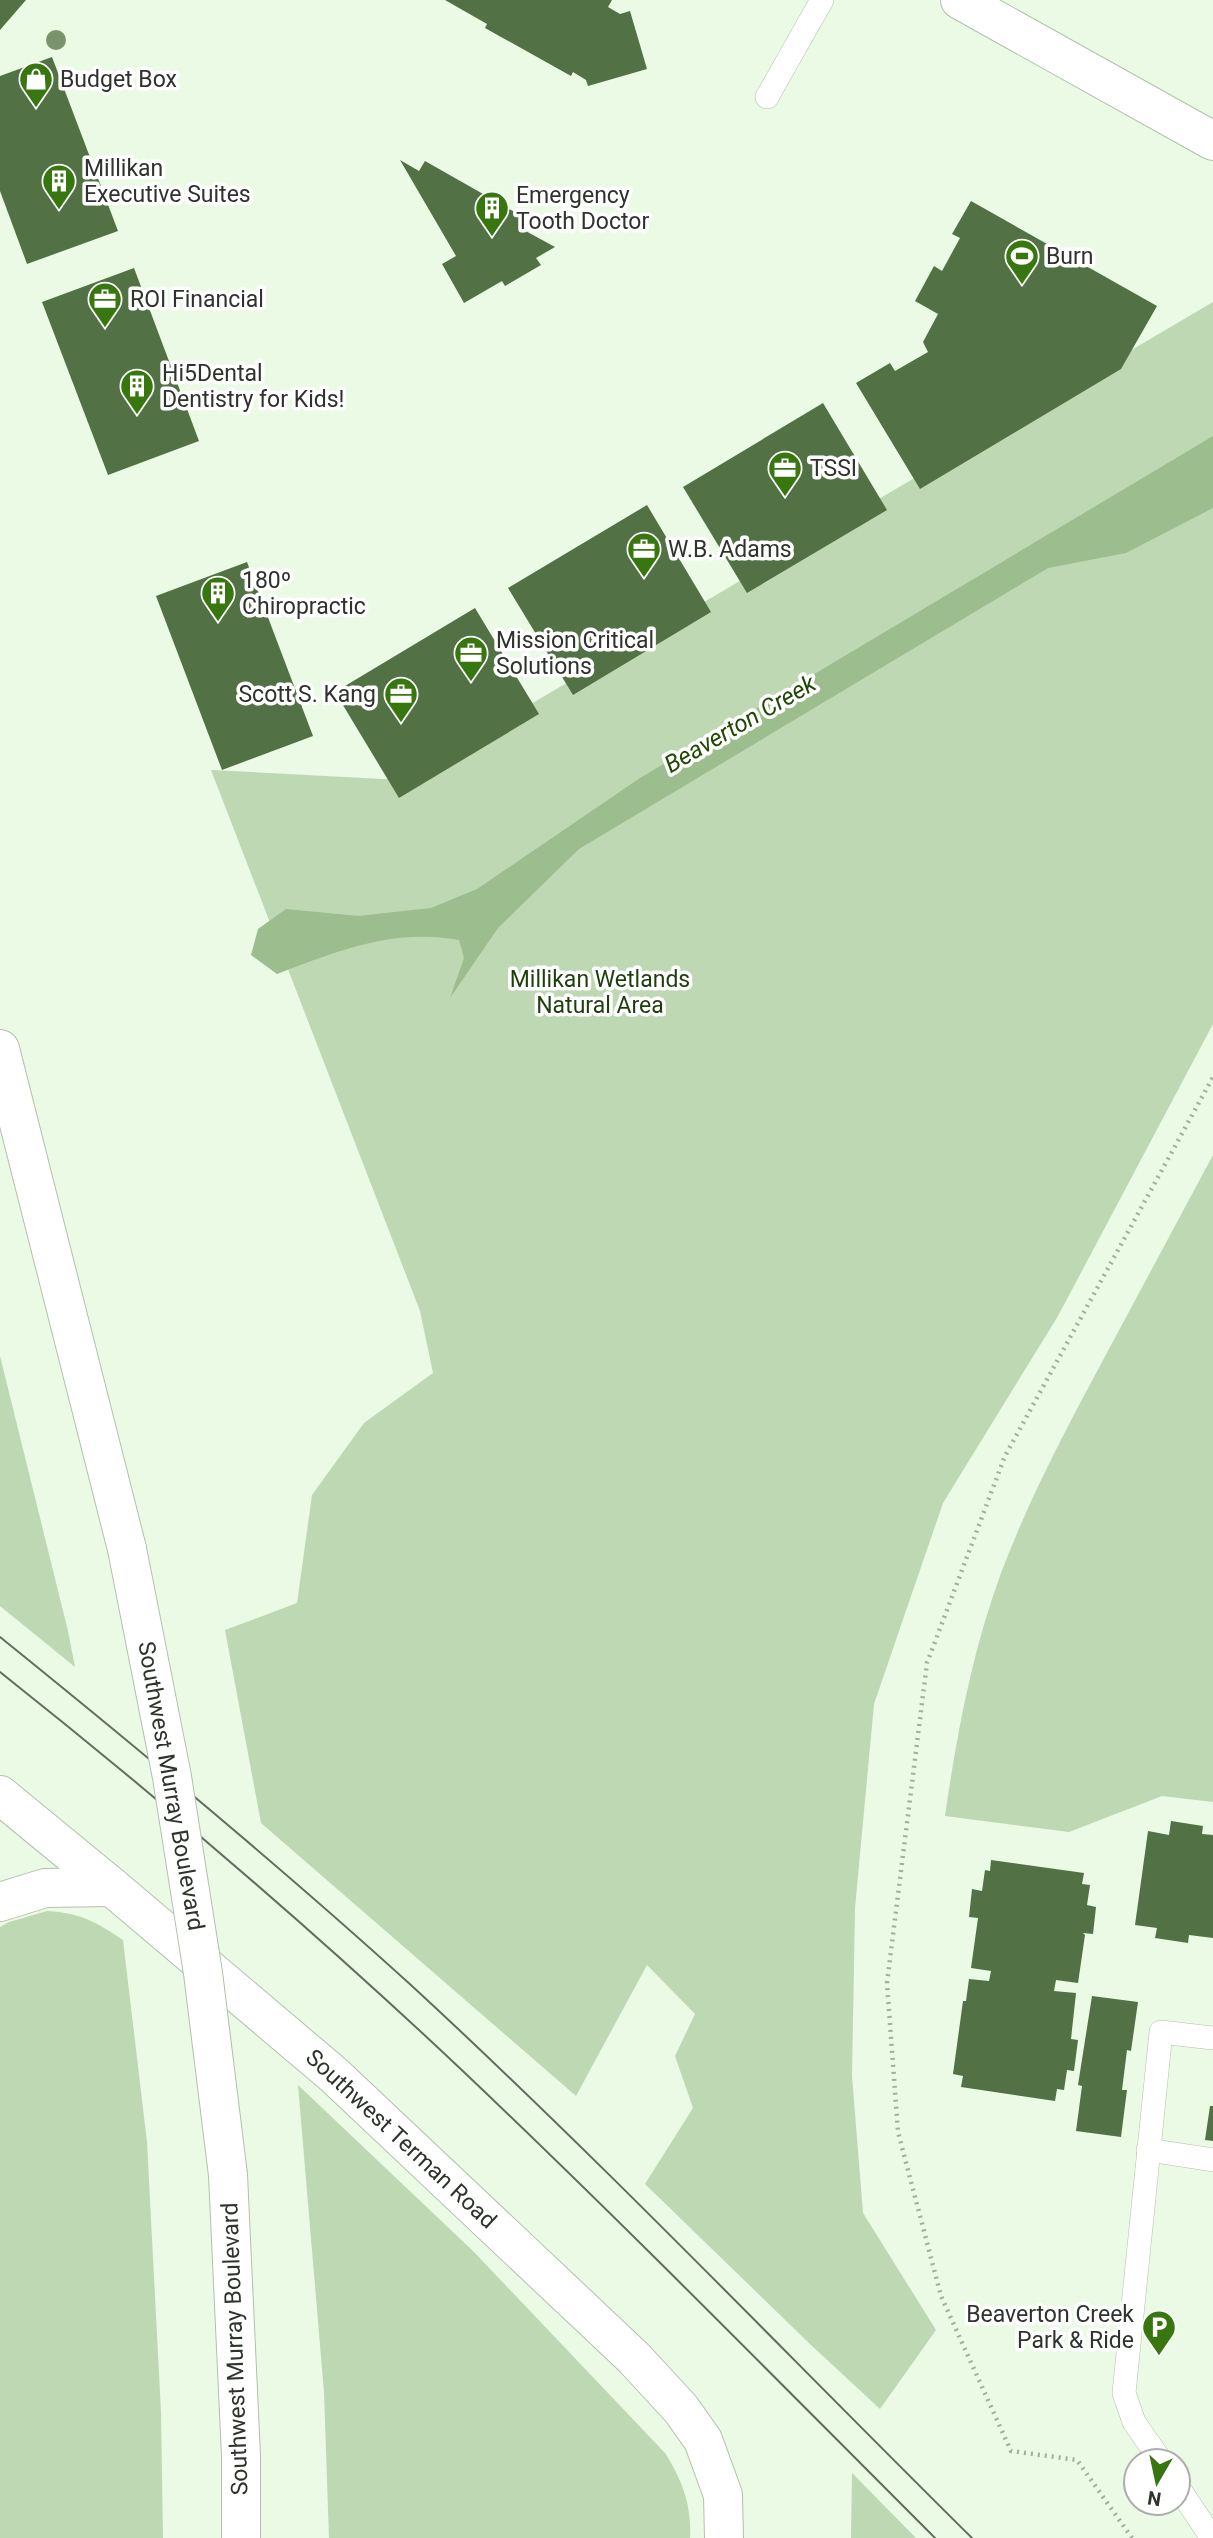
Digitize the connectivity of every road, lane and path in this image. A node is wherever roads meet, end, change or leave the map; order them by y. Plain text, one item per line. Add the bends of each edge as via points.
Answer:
1 (822, 0) edge
2 (960, 0) edge
3 (767, 97) dead end
4 (1213, 141) edge
5 (0, 1049) edge
6 (1213, 1077) edge
7 (0, 1795) edge
8 (112, 1887) junction
9 (0, 1902) edge
10 (1213, 2038) edge
11 (1148, 2150) junction
12 (1213, 2160) edge
13 (1151, 2447) edge
14 (1192, 2508) edge
15 (241, 2538) edge
16 (724, 2538) edge
17 (1132, 2538) edge
18 (1212, 2538) edge

1 - 3 lane
2 - 4 main road
5 - 15 main road, Southwest Murray Boulevard, bridge via 127,1549 178,1816 228,2175
6 - 17 path via 1005,1456 927,1663 887,1983 898,2132 940,2296 1011,2451 1077,2460
7 - 8 main road, Southwest Terman Road
8 - 9 main road via 45,1888
8 - 16 main road, Southwest Terman Road via 334,2075 634,2358 703,2440 723,2495
10 - 11 lane via 1161,2032
11 - 12 lane
11 - 13 lane via 1124,2393 1134,2422
14 - 18 lane

